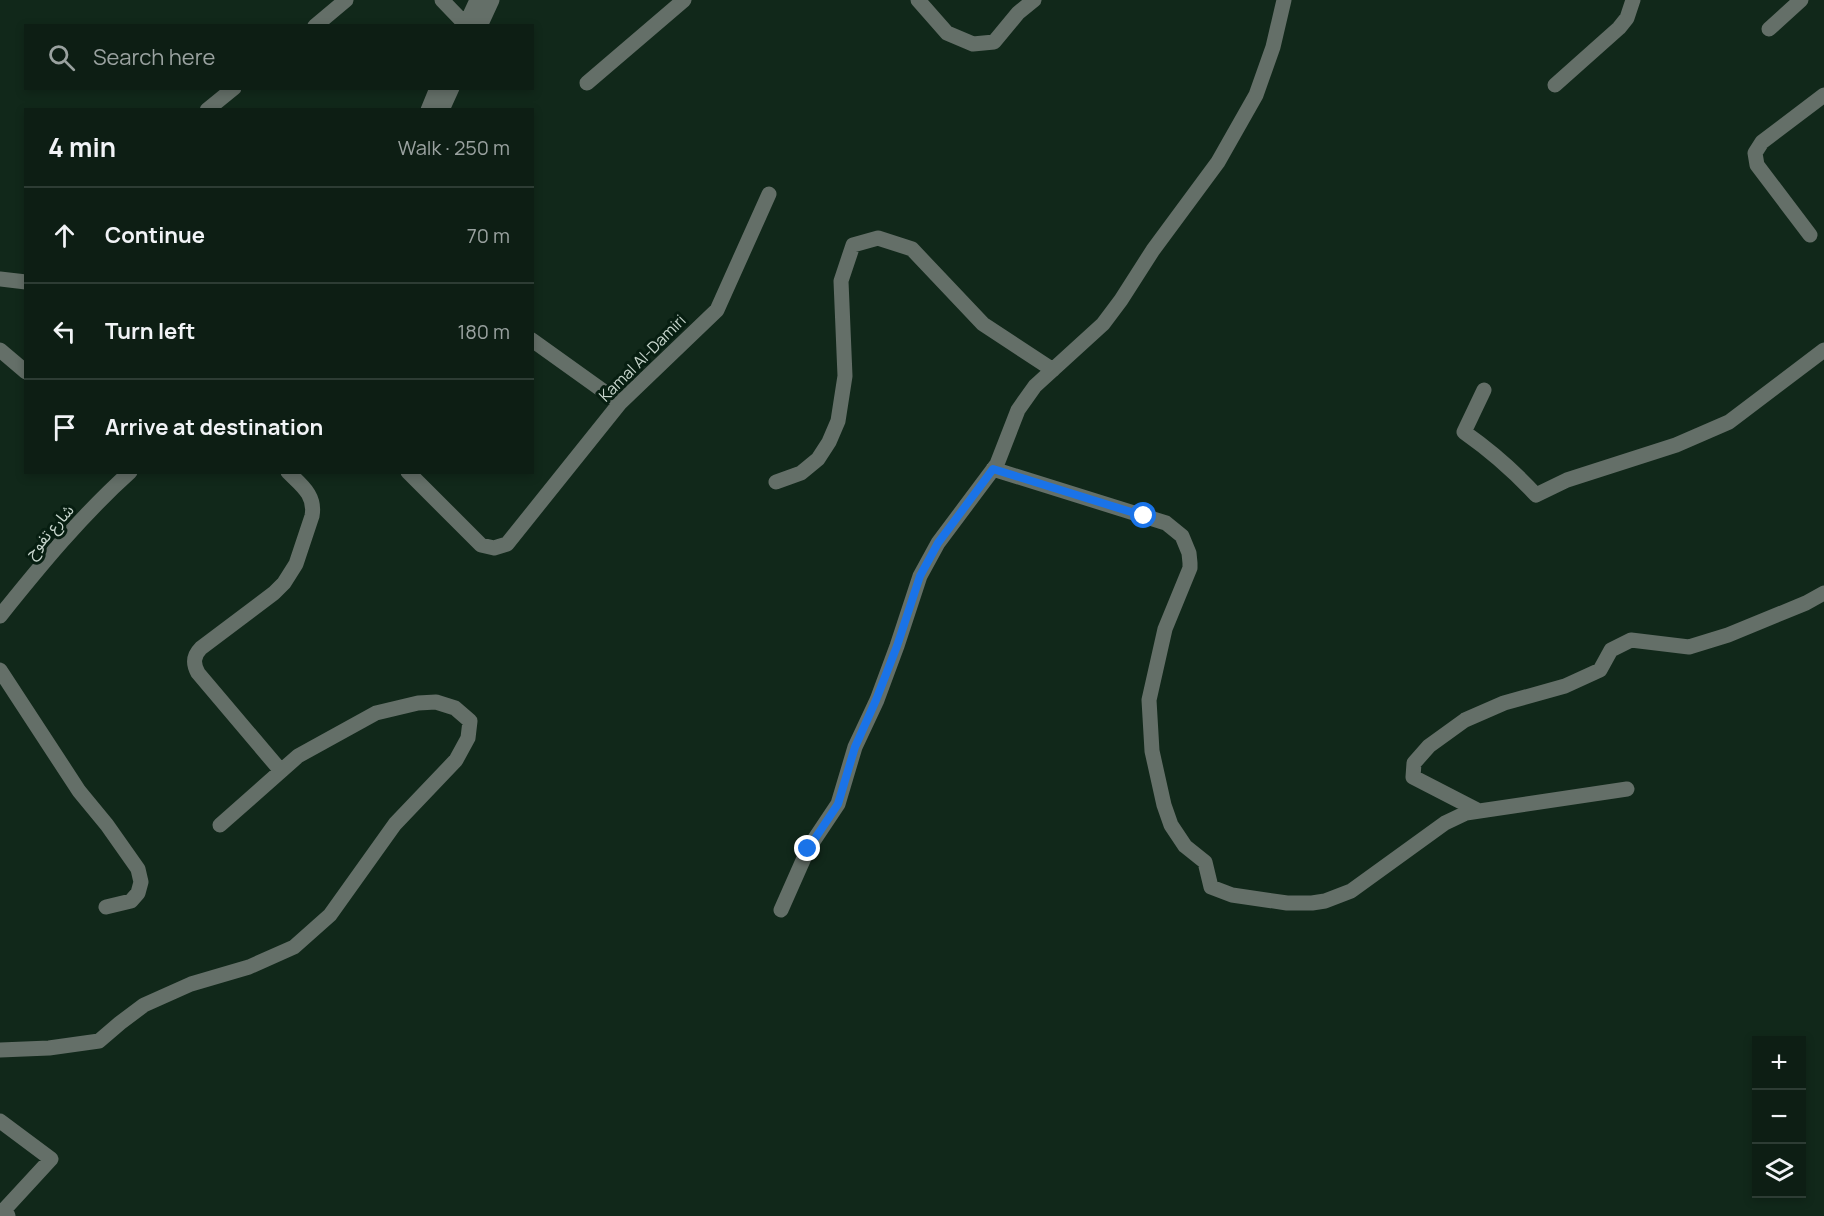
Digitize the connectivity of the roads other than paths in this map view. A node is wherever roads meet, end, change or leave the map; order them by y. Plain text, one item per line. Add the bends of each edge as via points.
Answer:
1 (346, 0) edge
2 (442, 0) edge
3 (477, 0) edge
4 (492, 0) edge
5 (684, 0) edge
6 (918, 0) edge
7 (1034, 0) edge
8 (1284, 0) edge
9 (1633, 0) edge
10 (1801, 0) edge
11 (317, 24) edge
12 (469, 24) edge
13 (470, 24) edge
14 (471, 24) edge
15 (1769, 29) dead end
16 (587, 83) dead end
17 (1555, 85) dead end
18 (232, 90) edge
19 (436, 90) edge
20 (451, 90) edge
21 (1824, 95) edge
22 (209, 108) edge
23 (429, 108) edge
24 (443, 108) edge
25 (769, 194) dead end
26 (1810, 235) dead end
27 (0, 279) edge
28 (24, 282) edge
29 (534, 341) edge
30 (0, 350) edge
31 (1824, 350) edge
32 (1053, 369) junction
33 (24, 370) edge
34 (1484, 390) dead end
35 (620, 403) junction
36 (993, 469) junction
37 (128, 474) edge
38 (290, 474) edge
39 (410, 474) edge
40 (776, 482) dead end
41 (1824, 593) edge
42 (0, 616) edge
43 (0, 670) edge
44 (281, 771) junction
45 (1627, 789) dead end
46 (1477, 810) junction
47 (220, 825) dead end
48 (106, 907) dead end
49 (781, 910) dead end
50 (0, 1050) edge
51 (0, 1121) edge
52 (8, 1216) edge

1 - 11 street
2 - 12 street
3 - 13 street
4 - 14 street
5 - 16 street
6 - 7 street via 947,33 973,44 994,42
8 - 32 street via 1256,95 1218,162 1103,324
9 - 17 street via 1620,28
10 - 15 street
18 - 22 street
19 - 23 street
20 - 24 street
21 - 26 street via 1762,141 1755,153 1757,165
25 - 35 street, Kamal Al-Damiri via 717,310
27 - 28 street
29 - 35 street
30 - 33 street
31 - 34 street via 1729,422 1677,445 1567,480 1536,495 1515,472 1464,432
32 - 36 street via 1018,410
32 - 40 street via 983,324 912,249 878,238 853,245 841,281 845,376 838,421 818,459 801,472
35 - 39 street, Kamal Al-Damiri via 507,544 494,548 481,545
36 - 46 street via 1166,523 1186,545 1190,568 1165,629 1149,700 1164,805 1185,846 1205,862 1211,887 1233,895 1287,903 1325,901 1360,885 1455,817
36 - 49 street via 938,543 920,576 897,646 855,747 838,804 808,849
37 - 42 street, شارع تفوح
38 - 44 street via 307,491 313,507 291,574 277,591 201,648 194,662 198,674
41 - 46 street via 1728,635 1689,647 1631,640 1611,650 1600,670 1465,720 1429,746 1414,763 1413,777
43 - 48 street via 79,791 138,869 141,882 131,901
44 - 47 street
44 - 50 street via 298,756 376,712 436,702 455,708 470,721 468,738 456,760 395,824 330,915 294,947 144,1005 99,1041
45 - 46 street
51 - 52 street via 51,1159 5,1209

